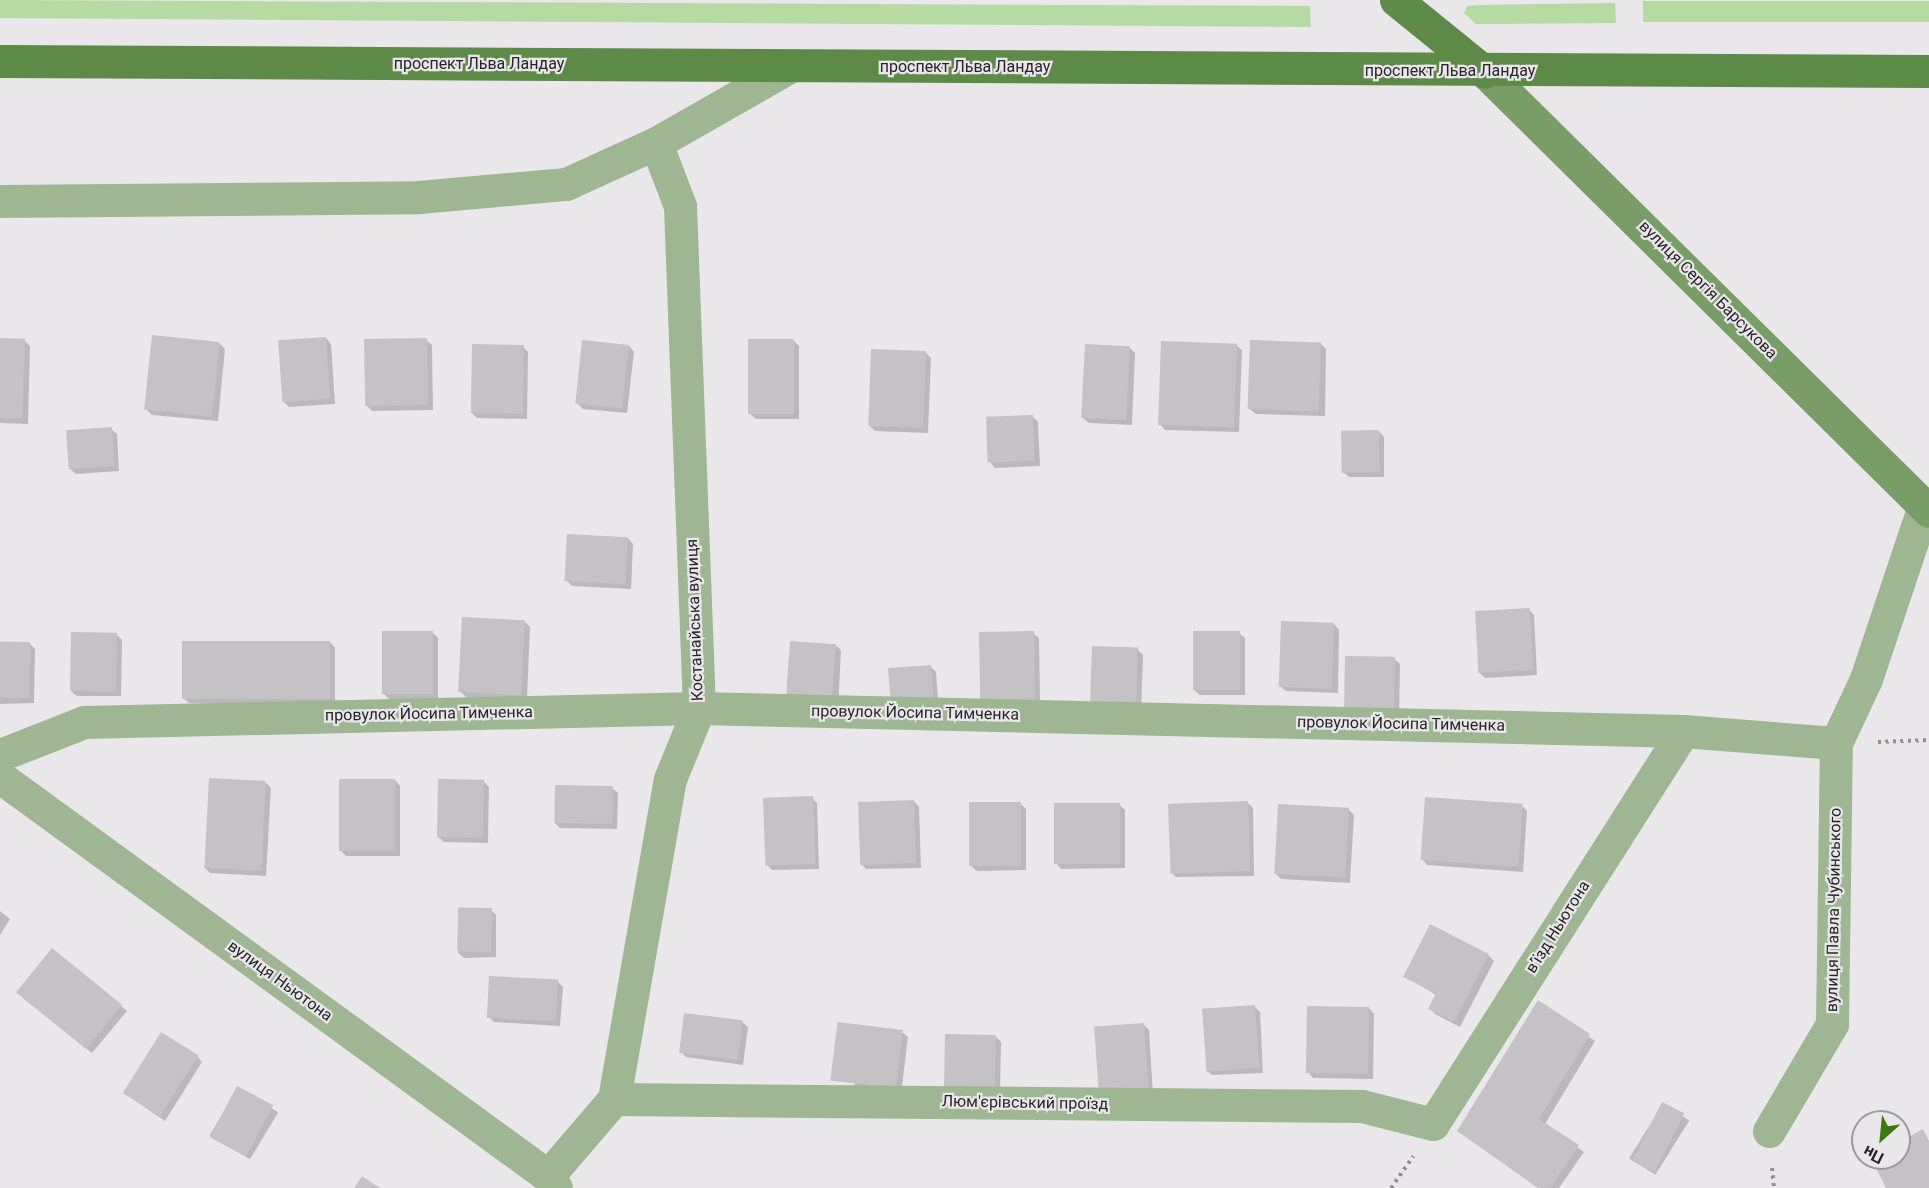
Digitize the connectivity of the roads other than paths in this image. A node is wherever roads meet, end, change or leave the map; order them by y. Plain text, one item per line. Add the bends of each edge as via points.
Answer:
1 (1396, 0) edge
2 (0, 61) edge
3 (791, 66) junction
4 (1929, 71) edge
5 (1485, 72) junction
6 (656, 142) junction
7 (0, 201) edge
8 (1926, 508) edge
9 (699, 708) junction
10 (1683, 731) junction
11 (1836, 743) junction
12 (0, 755) edge
13 (0, 777) edge
14 (614, 1098) junction
15 (1433, 1124) joint
16 (1769, 1131) dead end
17 (552, 1182) edge

1 - 5 main road
2 - 3 main road, проспект Льва Ландау
3 - 5 main road, проспект Льва Ландау
3 - 6 street
4 - 5 main road, проспект Льва Ландау
5 - 8 main road, вулиця Сергія Барсукова
6 - 7 street via 566,184 544,186 419,197
6 - 9 street, Костанайська вулиця via 680,206
8 - 11 street via 1866,679
9 - 10 street, провулок Йосипа Тимченка
9 - 12 street, провулок Йосипа Тимченка via 84,722
9 - 14 street, Костанайська вулиця via 670,779
10 - 11 street, провулок Йосипа Тимченка
10 - 15 street, в’їзд Ньютона
11 - 16 street, вулиця Павла Чубинського via 1832,1024
13 - 17 street, вулиця Ньютона
14 - 15 street, Люм'єрівський проїзд via 1362,1106
14 - 17 street

